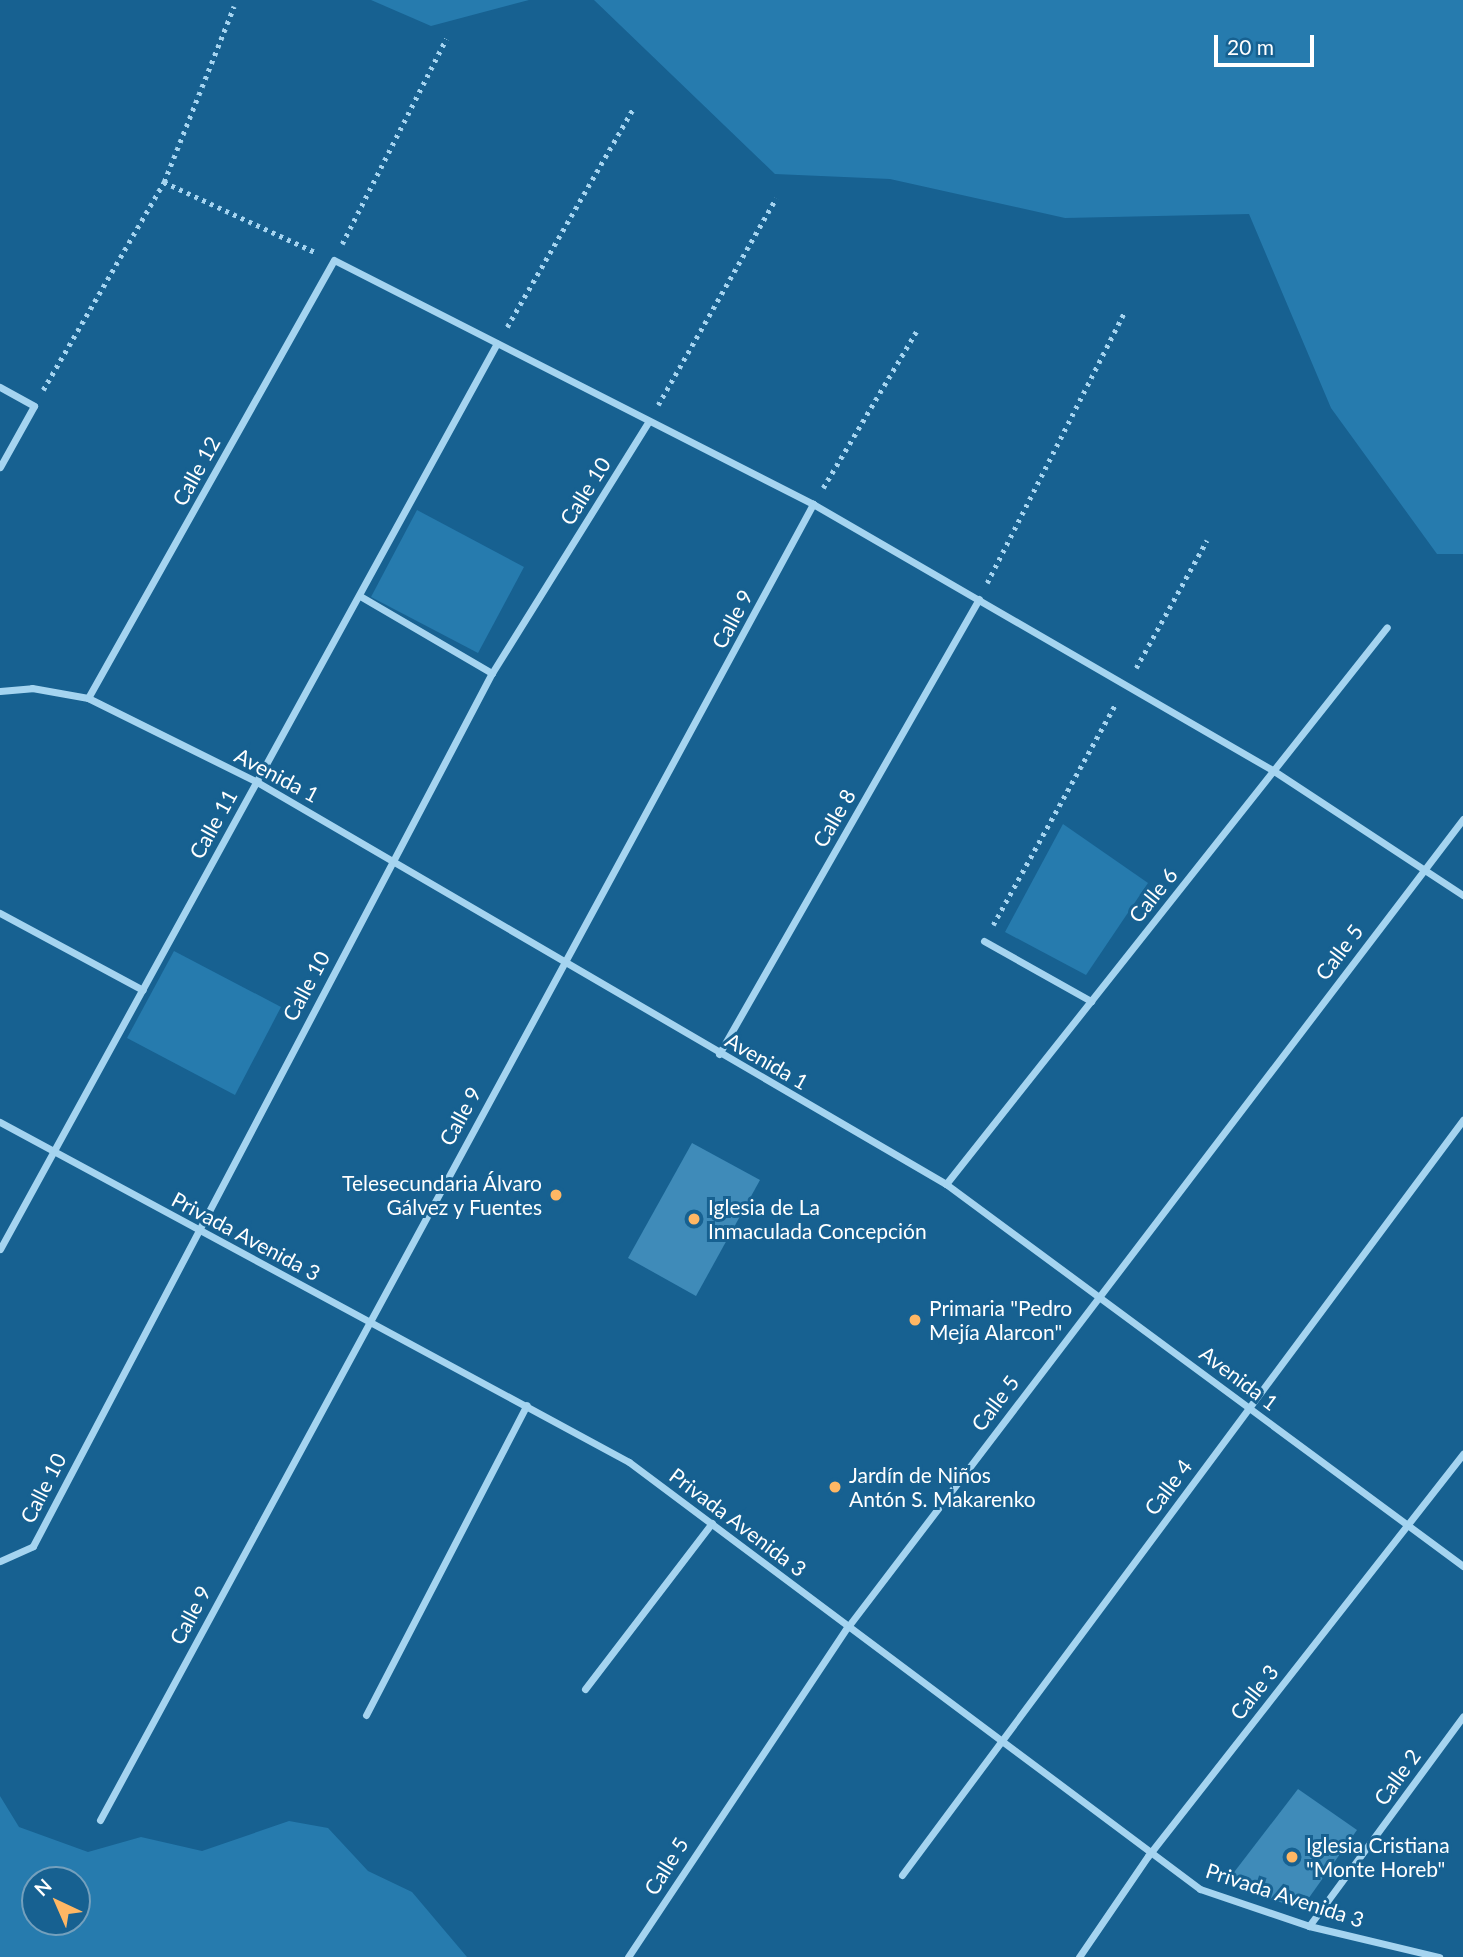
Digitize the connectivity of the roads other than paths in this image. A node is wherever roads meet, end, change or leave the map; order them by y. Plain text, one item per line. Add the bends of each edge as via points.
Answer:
1 (497, 343) junction
2 (0, 387) edge
3 (649, 421) junction
4 (0, 467) edge
5 (813, 504) junction
6 (360, 596) junction
7 (979, 599) junction
8 (1387, 626) dead end
9 (492, 673) junction
10 (0, 691) edge
11 (88, 698) junction
12 (1274, 771) junction
13 (257, 782) junction
14 (1463, 819) edge
15 (393, 859) junction
16 (1424, 870) junction
17 (1463, 895) edge
18 (0, 913) edge
19 (984, 941) road end
20 (564, 966) junction
21 (143, 990) junction
22 (1091, 1001) junction
23 (719, 1054) junction
24 (1463, 1121) edge
25 (0, 1122) edge
26 (53, 1151) junction
27 (946, 1184) junction
28 (196, 1230) junction
29 (0, 1249) edge
30 (1100, 1293) junction
31 (367, 1320) junction
32 (527, 1405) junction
33 (1249, 1408) junction
34 (1463, 1454) edge
35 (712, 1523) junction
36 (1408, 1526) junction
37 (0, 1562) edge
38 (1463, 1566) edge
39 (847, 1628) junction
40 (585, 1689) dead end
41 (366, 1715) dead end
42 (1463, 1716) edge
43 (999, 1742) junction
44 (100, 1820) dead end
45 (1148, 1856) junction
46 (902, 1875) dead end
47 (1310, 1926) junction
48 (628, 1957) edge
49 (1079, 1957) edge
50 (1438, 1957) edge

1 - 3 street
1 - 6 street, Calle 11
1 - 11 street, Calle 12 via 334,260
2 - 4 street via 34,406
3 - 5 street
3 - 9 street, Calle 10
5 - 7 street
5 - 20 street, Calle 9
6 - 9 street
6 - 13 street, Calle 11
7 - 12 street via 1124,689
7 - 23 street, Calle 8
8 - 12 street, Calle 6
9 - 15 street, Calle 10
10 - 11 street, Avenida 1 via 32,688
11 - 13 street, Avenida 1
12 - 16 street
12 - 22 street, Calle 6
13 - 15 street, Avenida 1
13 - 21 street, Calle 11
14 - 16 street, Calle 5
15 - 20 street, Avenida 1
15 - 28 street, Calle 10
16 - 17 street
16 - 30 street, Calle 5
18 - 21 street
19 - 22 street
20 - 23 street, Avenida 1
20 - 31 street, Calle 9
21 - 26 street, Calle 11
22 - 27 street, Calle 6
23 - 27 street, Avenida 1
24 - 33 street, Calle 4
25 - 26 street, Privada Avenida 3
26 - 28 street, Privada Avenida 3
26 - 29 street, Calle 11
27 - 30 street, Avenida 1
28 - 31 street, Privada Avenida 3
28 - 37 street, Calle 10 via 33,1546
30 - 33 street, Avenida 1
30 - 39 street, Calle 5
31 - 32 street, Privada Avenida 3
31 - 44 street, Calle 9
32 - 35 street, Privada Avenida 3 via 629,1462
32 - 41 street
33 - 36 street, Avenida 1
33 - 43 street, Calle 4
34 - 36 street, Calle 3
35 - 39 street, Privada Avenida 3
35 - 40 street
36 - 38 street, Avenida 1
36 - 45 street, Calle 3
39 - 43 street, Privada Avenida 3
39 - 48 street, Calle 5
42 - 47 street, Calle 2
43 - 45 street, Privada Avenida 3
43 - 46 street, Calle 4
45 - 47 street, Privada Avenida 3 via 1200,1889
45 - 49 street, Calle 3
47 - 50 street, Privada Avenida 3

